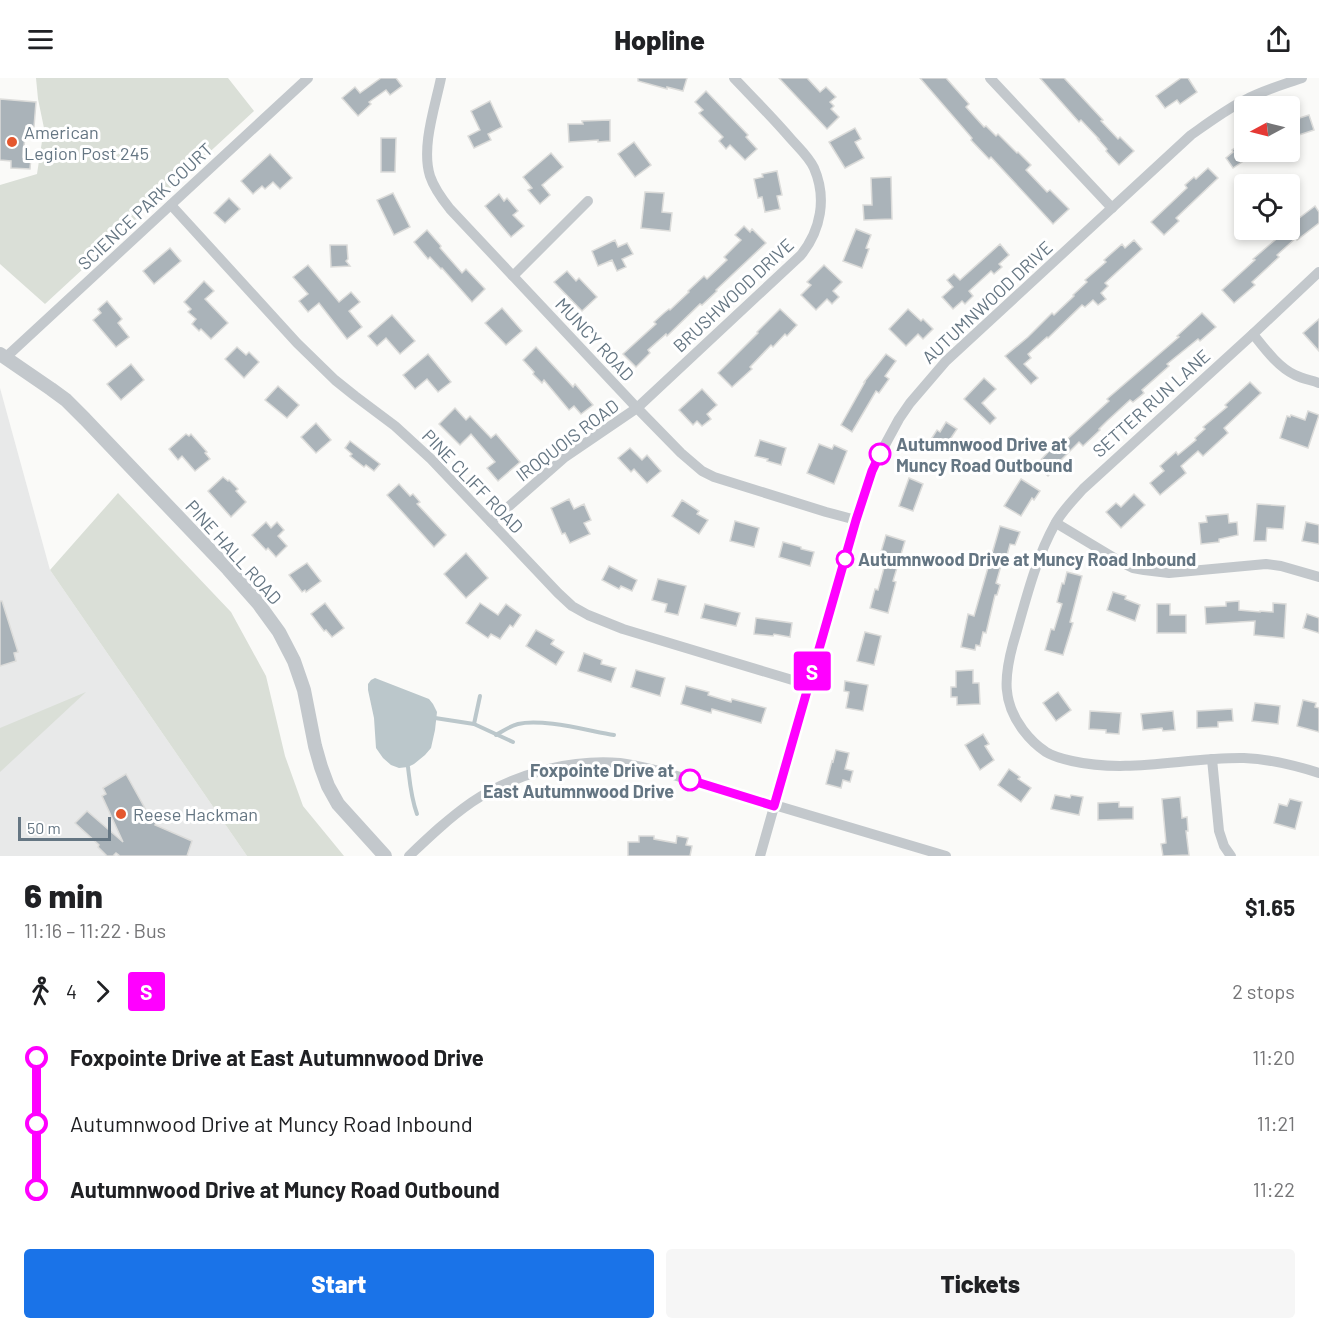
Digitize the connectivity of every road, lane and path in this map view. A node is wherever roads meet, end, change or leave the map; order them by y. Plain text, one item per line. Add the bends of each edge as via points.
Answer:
1 (308, 78) edge
2 (441, 78) edge
3 (734, 78) edge
4 (990, 78) edge
5 (1302, 78) edge
6 (588, 201) dead end
7 (171, 205) junction
8 (1112, 208) junction
9 (1319, 272) edge
10 (513, 276) junction
11 (1253, 334) junction
12 (2, 356) edge
13 (1319, 383) edge
14 (637, 408) junction
15 (856, 520) junction
16 (491, 522) junction
17 (1056, 523) junction
18 (1319, 577) edge
19 (809, 685) junction
20 (1212, 759) junction
21 (1319, 773) edge
22 (774, 806) junction
23 (384, 856) edge
24 (409, 856) edge
25 (760, 856) edge
26 (946, 856) edge
27 (1231, 856) edge

1 - 7 street, SCIENCE PARK COURT
2 - 10 street, MUNCY ROAD via 428,138 430,176 450,209
3 - 14 street, BRUSHWOOD DRIVE via 814,168 820,191 817,230 801,255
4 - 8 street
5 - 8 street, AUTUMNWOOD DRIVE via 1245,99 1221,114 1191,135
6 - 10 street
7 - 12 street, SCIENCE PARK COURT
7 - 16 street, PINE CLIFF ROAD via 297,343 335,380 431,459
8 - 15 street, AUTUMNWOOD DRIVE via 946,361 910,403 872,471
9 - 11 street, SETTER RUN LANE
10 - 14 street, MUNCY ROAD
11 - 13 street via 1287,371
11 - 17 street, SETTER RUN LANE via 1083,489
12 - 23 street, PINE HALL ROAD via 66,400 258,603 294,661 328,786 338,804
14 - 15 street, MUNCY ROAD via 702,471
14 - 16 street, IROQUOIS ROAD via 566,457
15 - 19 street, AUTUMNWOOD DRIVE
16 - 19 street, PINE CLIFF ROAD via 558,593 588,615
17 - 18 street via 1121,562 1144,570 1169,573 1266,564
17 - 20 street, SETTER RUN LANE via 1037,562 1010,658 1006,687 1010,708 1019,724 1047,752 1080,763 1130,766
19 - 22 street, AUTUMNWOOD DRIVE
20 - 21 street, SETTER RUN LANE via 1262,759
20 - 27 street via 1219,831
22 - 24 street via 639,766 602,763 559,767 486,794 453,816
22 - 25 street, AUTUMNWOOD DRIVE
22 - 26 street

